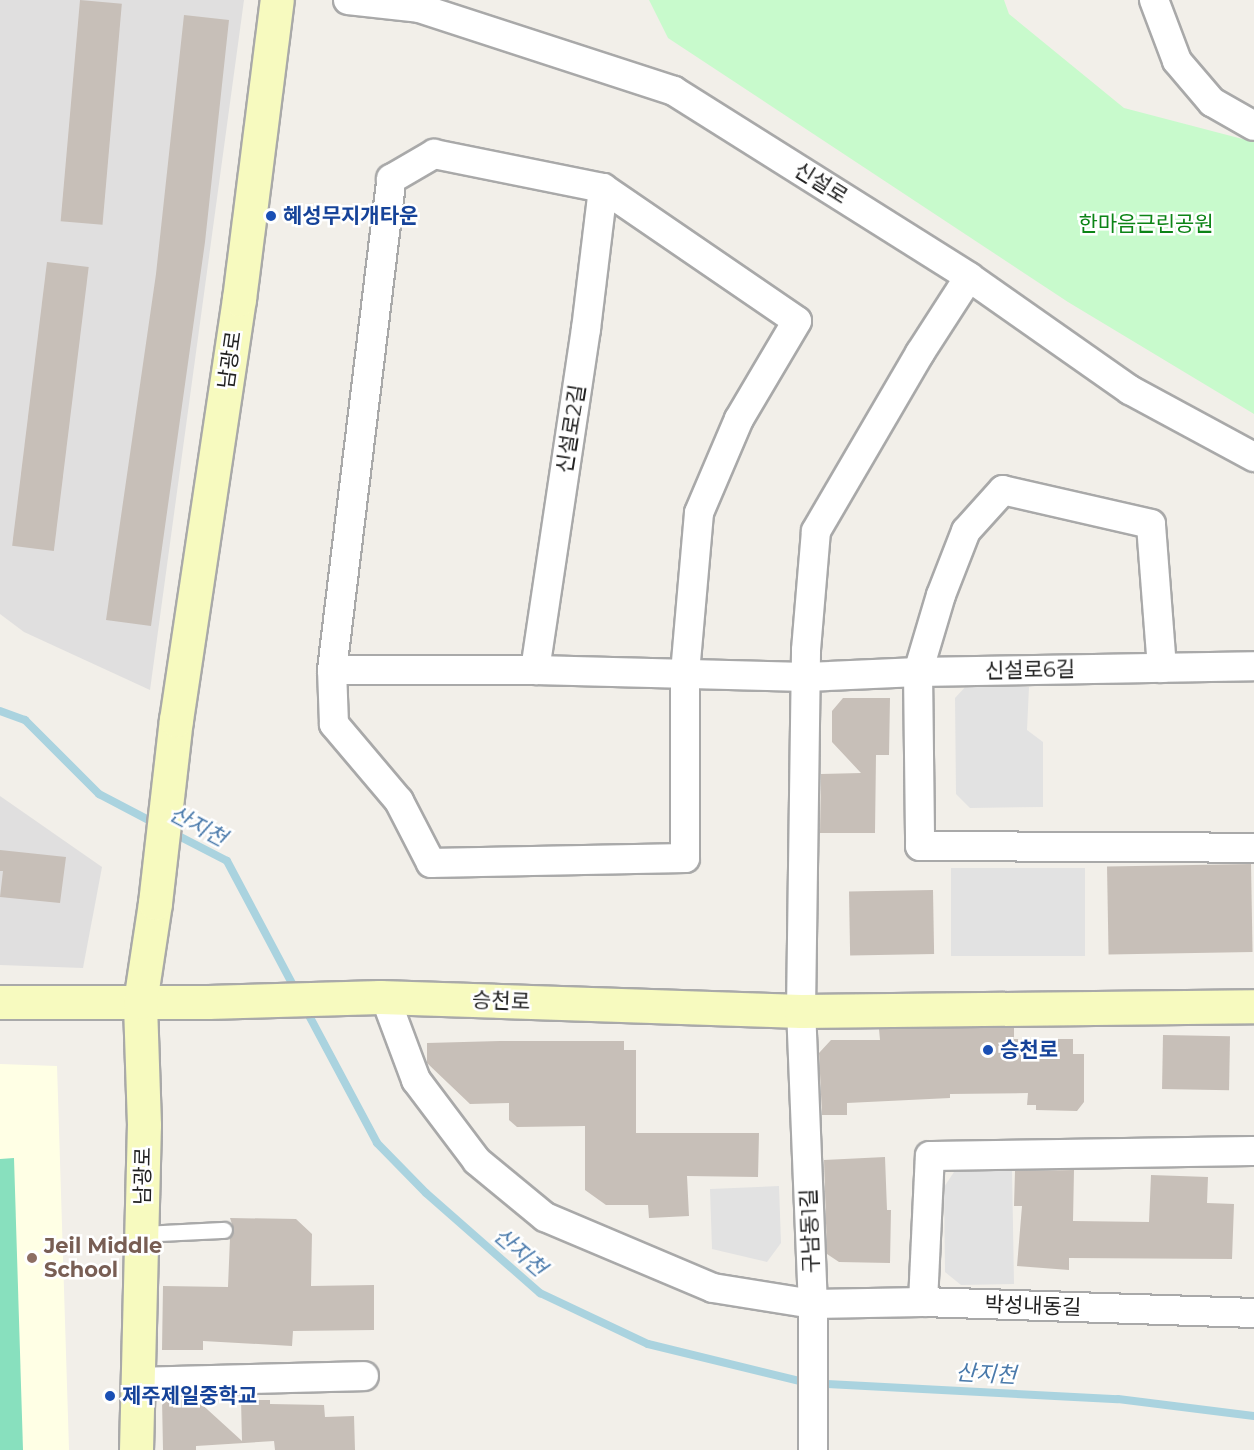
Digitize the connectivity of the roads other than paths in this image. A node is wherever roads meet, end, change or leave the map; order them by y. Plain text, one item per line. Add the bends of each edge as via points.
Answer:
1 (277, 0) edge
2 (348, 0) edge
3 (1154, 0) edge
4 (1254, 126) edge
5 (603, 188) junction
6 (969, 277) junction
7 (1254, 457) edge
8 (1254, 666) edge
9 (1162, 668) junction
10 (332, 670) junction
11 (535, 670) junction
12 (918, 672) junction
13 (685, 674) junction
14 (806, 677) junction
15 (1254, 849) edge
16 (382, 997) junction
17 (0, 1002) edge
18 (140, 1002) junction
19 (1254, 1006) edge
20 (801, 1011) junction
21 (1254, 1151) edge
22 (224, 1230) dead end
23 (141, 1234) junction
24 (923, 1302) junction
25 (813, 1305) junction
26 (1254, 1313) edge
27 (364, 1376) dead end
28 (138, 1382) junction
29 (136, 1450) edge
30 (813, 1450) edge

1 - 18 main road, 남광로
2 - 6 street, 신설로 via 419,8 674,91
3 - 4 street via 1177,61 1212,102
5 - 10 street via 434,154 391,179
5 - 11 street, 신설로2길
5 - 13 street via 797,321 739,419 699,513
6 - 7 street, 신설로 via 1130,390
6 - 14 street, 구남동1길 via 816,531
8 - 9 street, 신설로6길
9 - 12 street, 신설로6길
9 - 12 street via 1151,524 1003,490 966,531
10 - 11 street
10 - 13 street via 334,724 399,801 431,863 685,858
11 - 13 street
12 - 14 street, 신설로6길
12 - 15 street via 920,846
13 - 14 street
14 - 20 street, 구남동1길
16 - 18 main road, 승천로
16 - 20 main road, 승천로
16 - 25 street, 박성내동길 via 416,1080 477,1161 545,1217 713,1288
17 - 18 main road, 승천로
18 - 23 main road, 남광로 via 144,1125
19 - 20 main road, 승천로
20 - 25 street, 구남동1길
21 - 24 street via 930,1156
22 - 23 lane
23 - 28 main road, 남광로
24 - 25 street, 박성내동길
24 - 26 street, 박성내동길
25 - 30 street, 구남동1길
27 - 28 street
28 - 29 main road, 남광로

